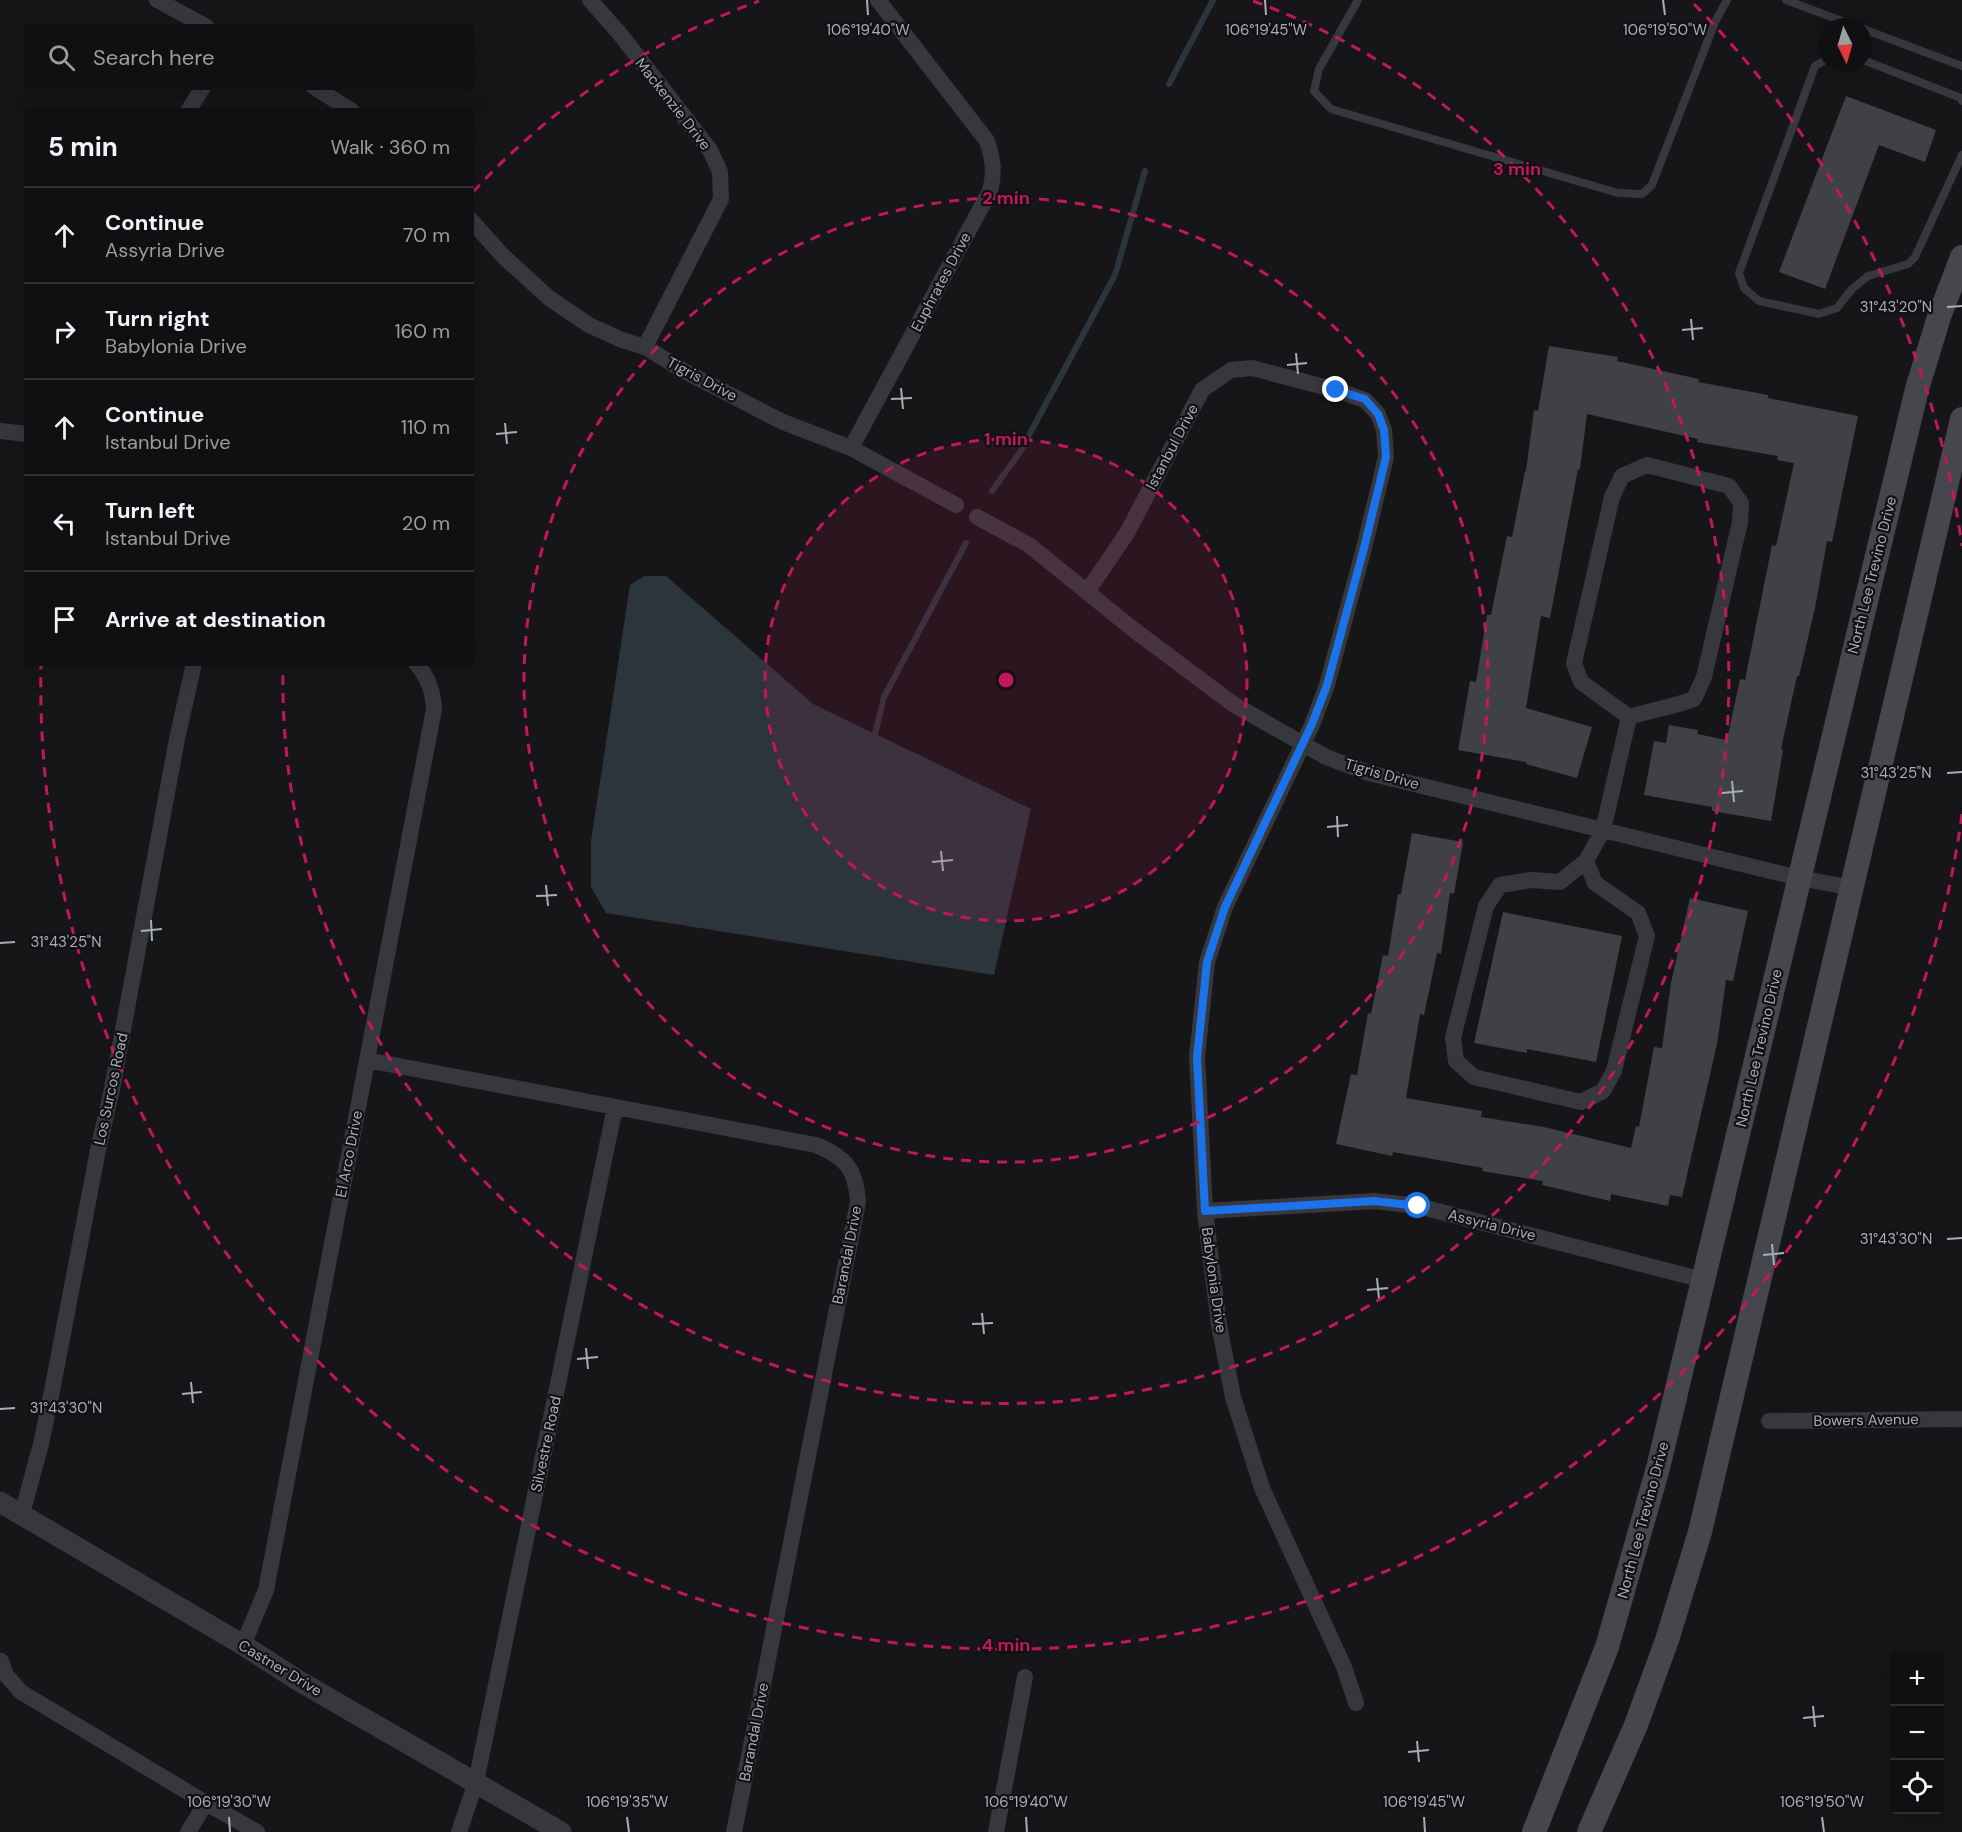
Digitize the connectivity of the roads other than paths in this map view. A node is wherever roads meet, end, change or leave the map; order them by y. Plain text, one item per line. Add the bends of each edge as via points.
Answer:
1 (158, 0) edge
2 (590, 0) edge
3 (878, 0) edge
4 (1358, 0) edge
5 (1727, 0) edge
6 (1786, 0) edge
7 (1834, 18) edge
8 (202, 24) edge
9 (1872, 32) edge
10 (1872, 63) edge
11 (1818, 64) edge
12 (1962, 66) edge
13 (201, 90) edge
14 (319, 90) edge
15 (1962, 101) edge
16 (190, 108) edge
17 (347, 108) edge
18 (1962, 155) edge
19 (474, 227) edge
20 (1962, 257) edge
21 (645, 347) junction
22 (1962, 419) edge
23 (24, 434) edge
24 (2, 436) edge
25 (851, 448) junction
26 (956, 505) dead end
27 (977, 517) dead end
28 (1087, 592) junction
29 (193, 666) edge
30 (418, 666) edge
31 (1629, 717) junction
32 (1303, 745) junction
33 (1603, 830) junction
34 (1586, 861) junction
35 (1799, 878) junction
36 (1852, 888) junction
37 (367, 1060) junction
38 (615, 1107) junction
39 (1205, 1211) junction
40 (1703, 1280) junction
41 (1962, 1419) edge
42 (1769, 1421) dead end
43 (0, 1502) edge
44 (22, 1514) junction
45 (243, 1645) junction
46 (1, 1661) edge
47 (1025, 1677) dead end
48 (1356, 1703) dead end
49 (476, 1782) junction
50 (206, 1803) junction
51 (188, 1832) edge
52 (257, 1832) edge
53 (459, 1832) edge
54 (561, 1832) edge
55 (734, 1832) edge
56 (996, 1832) edge
57 (1534, 1832) edge
58 (1589, 1832) edge

1 - 8 street
2 - 21 street, Mackenzie Drive via 694,127 716,160 722,183 721,199
3 - 25 street, Euphrates Drive via 987,141 994,175 990,191
4 - 5 lane via 1319,69 1314,91 1331,109 1618,192 1642,194 1652,185
6 - 7 lane
9 - 12 lane
10 - 15 lane
11 - 18 lane via 1739,273 1744,288 1759,301 1819,314 1837,308 1868,276 1908,264 1930,228
13 - 16 street
14 - 17 street
19 - 21 street, Tigris Drive via 568,313
20 - 35 main road, North Lee Trevino Drive via 1917,389
21 - 25 street, Tigris Drive via 783,422
22 - 36 main road
23 - 24 street
25 - 26 street, Tigris Drive
27 - 28 street, Tigris Drive via 1029,545
28 - 32 street, Tigris Drive via 1233,704
28 - 32 street, Istanbul Drive via 1127,533 1202,390 1231,370 1252,368 1365,399 1378,414 1384,430 1386,457 1327,685
29 - 44 street, Los Surcos Road via 52,1391
30 - 37 street, El Arco Drive via 433,692 435,709
31 - 31 street via 1694,699 1704,676 1740,522 1741,503 1728,486 1647,465 1622,476 1612,497 1574,663 1581,682
31 - 33 street
32 - 33 street, Tigris Drive via 1369,773
32 - 39 street, Babylonia Drive via 1225,907 1207,962 1197,1058
33 - 34 street
33 - 35 street, Tigris Drive
34 - 34 street via 1560,882 1531,880 1500,885 1486,906 1453,1038 1456,1061 1474,1077 1581,1102 1603,1091 1614,1071 1647,936 1638,914 1595,883
35 - 36 street, Tigris Drive
35 - 40 main road, North Lee Trevino Drive
36 - 58 main road via 1700,1532 1640,1715
37 - 38 street, Barandal Drive
37 - 45 street, El Arco Drive via 266,1590
38 - 49 street, Silvestre Road
38 - 55 street, Barandal Drive via 816,1145 844,1161 857,1185 858,1202
39 - 40 street, Assyria Drive via 1374,1201 1418,1206
39 - 48 street, Babylonia Drive via 1219,1325 1233,1397 1262,1488 1344,1667
40 - 57 main road, North Lee Trevino Drive via 1658,1468 1607,1647
41 - 42 street, Bowers Avenue
43 - 44 street, Castner Drive
44 - 45 street, Castner Drive
45 - 49 street, Castner Drive
46 - 50 street via 6,1675 21,1692
47 - 56 street
49 - 53 street, Silvestre Road
49 - 54 street, Castner Drive
50 - 51 street
50 - 52 street

